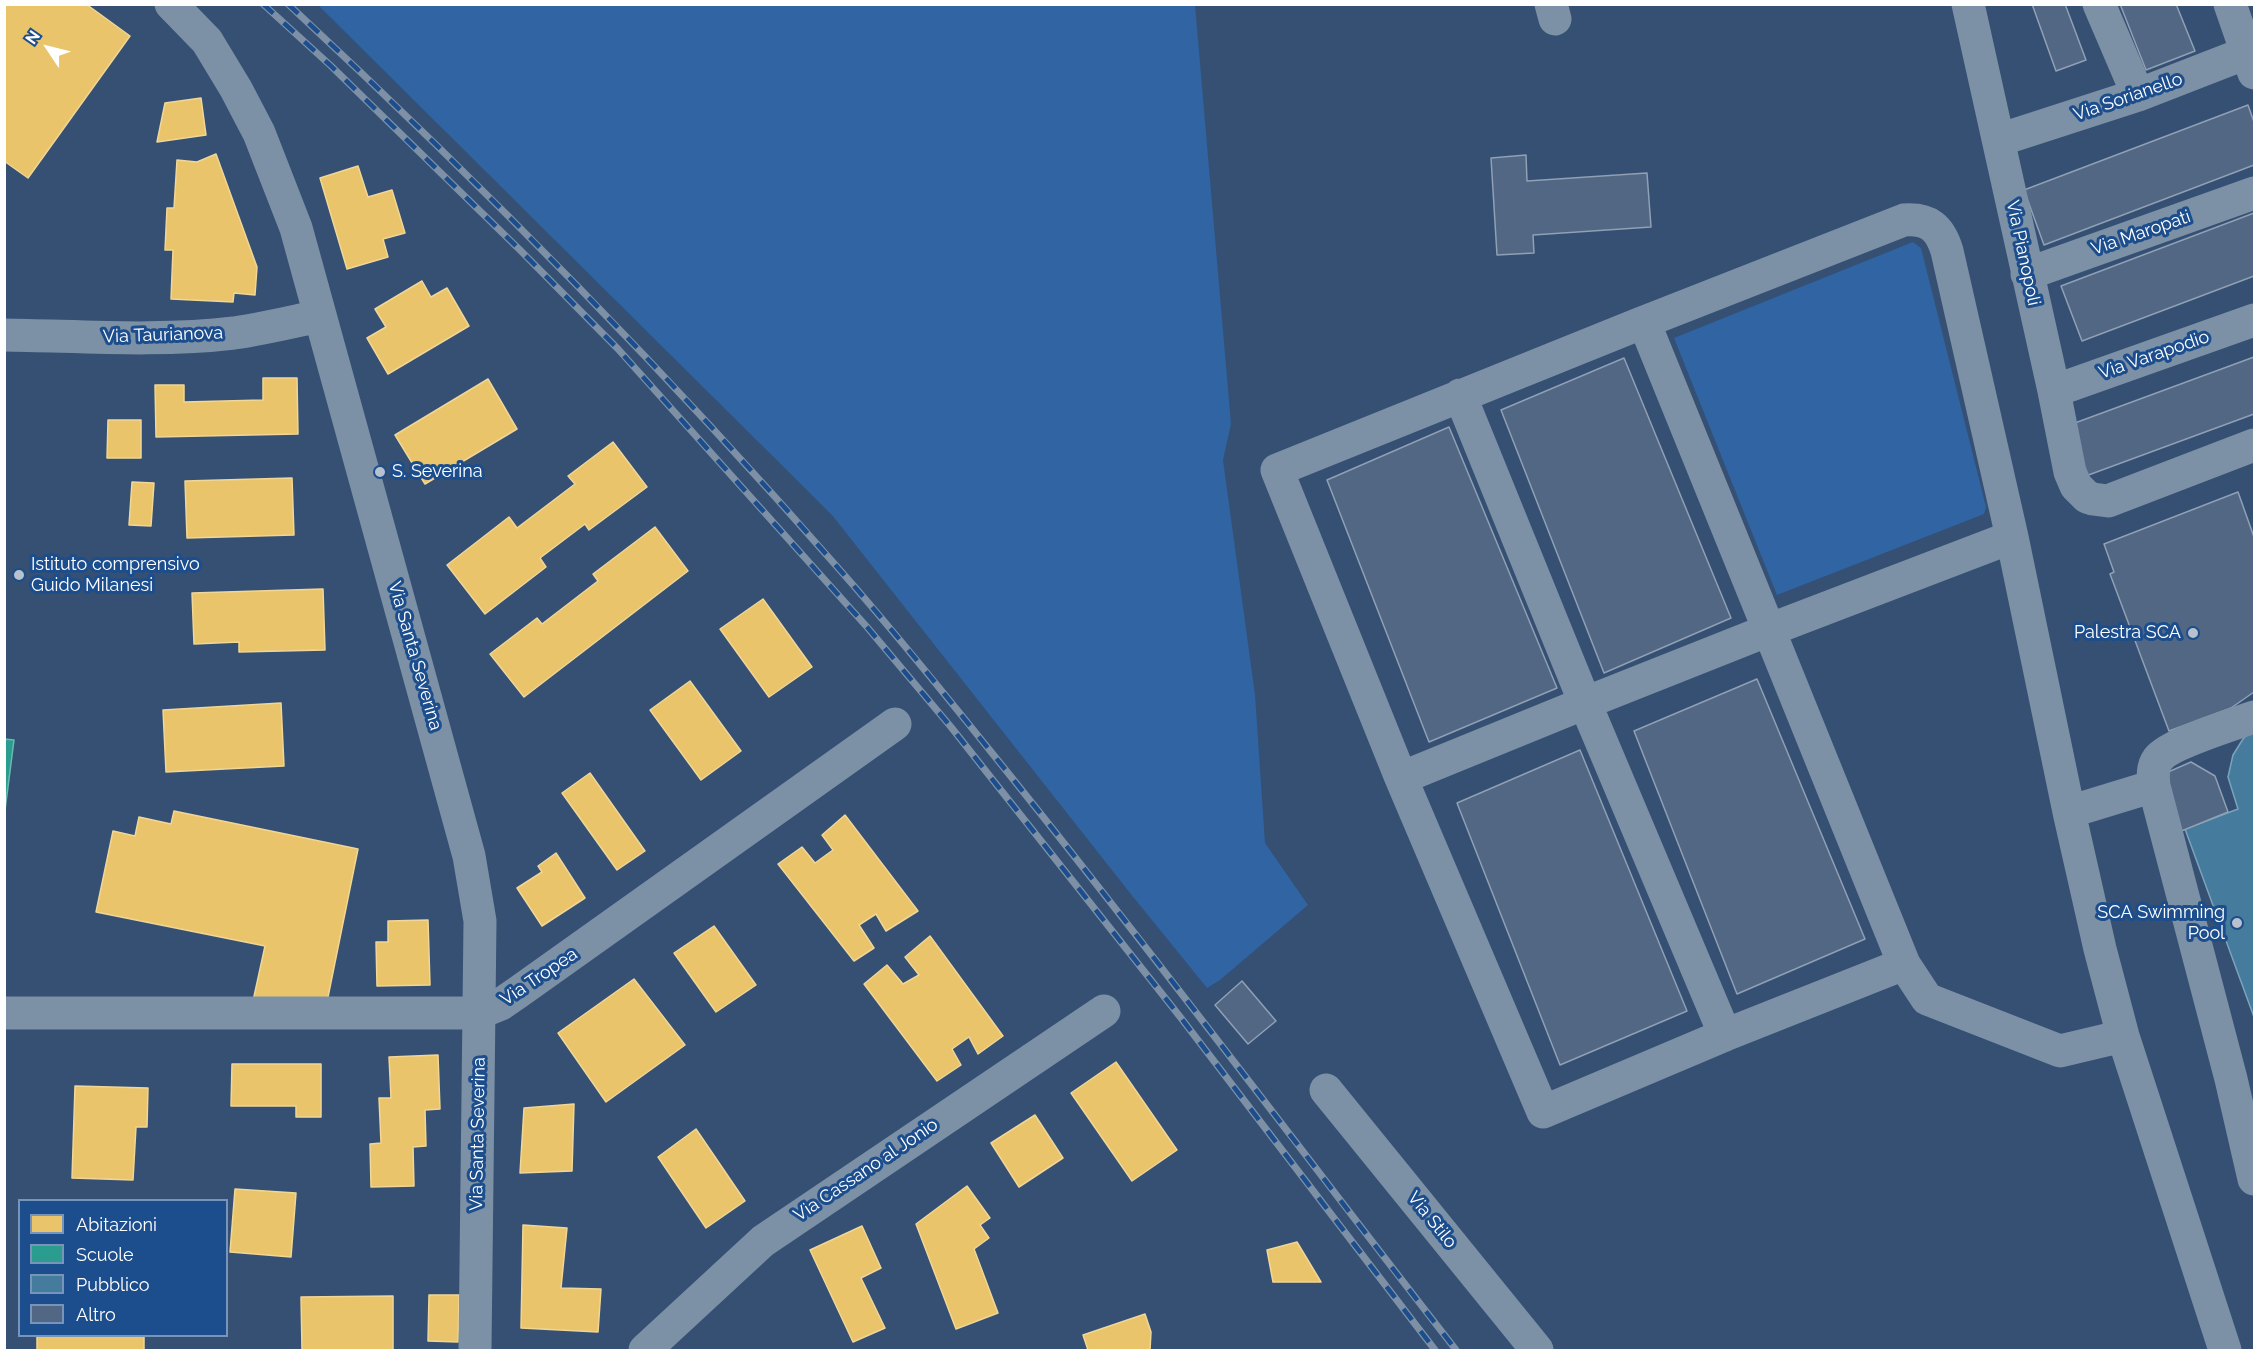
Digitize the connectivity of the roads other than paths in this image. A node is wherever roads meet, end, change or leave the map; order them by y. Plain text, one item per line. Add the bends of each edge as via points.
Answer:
1 (171, 4) edge
2 (1968, 4) edge
3 (2099, 4) edge
4 (2230, 4) edge
5 (2252, 58) edge
6 (2138, 95) junction
7 (1999, 140) junction
8 (2254, 193) edge
9 (2027, 274) junction
10 (319, 316) junction
11 (2254, 320) edge
12 (1644, 322) junction
13 (4, 335) edge
14 (2054, 391) junction
15 (1460, 395) junction
16 (2254, 445) edge
17 (2012, 537) junction
18 (1769, 630) junction
19 (1585, 703) junction
20 (2254, 717) edge
21 (895, 724) dead end
22 (1401, 778) junction
23 (2154, 786) junction
24 (2069, 812) junction
25 (1904, 964) junction
26 (1104, 1011) dead end
27 (4, 1013) edge
28 (479, 1013) junction
29 (1725, 1035) junction
30 (2123, 1036) junction
31 (2243, 1080) edge
32 (1326, 1090) dead end
33 (2254, 1179) edge
34 (476, 1350) edge
35 (645, 1350) edge
36 (1537, 1350) edge
37 (2225, 1350) edge

1 - 10 street, Via Santa Severina via 207,42 259,133 296,228
2 - 7 street, Via Pianopoli
3 - 6 street
4 - 5 street
5 - 6 street, Via Sorianello
6 - 7 street, Via Sorianello
7 - 9 street, Via Pianopoli
8 - 9 street, Via Maropati
9 - 14 street, Via Pianopoli
10 - 13 street, Via Taurianova via 233,333 187,336
10 - 28 street, Via Santa Severina via 469,856 480,921
11 - 14 street, Via Varapodio
12 - 15 street
12 - 17 street via 1877,229 1904,220 1930,224 1940,234 1947,251
12 - 18 street
14 - 16 street, Via Pianopoli via 2070,472 2087,497 2101,501
15 - 19 street
15 - 22 street via 1277,470
17 - 18 street
17 - 24 street
18 - 19 street
18 - 25 street
19 - 22 street
19 - 29 street
20 - 23 street via 2167,750 2155,765
21 - 28 street, Via Tropea via 517,993
22 - 29 street via 1543,1112
23 - 24 street
23 - 31 street
24 - 30 street
25 - 29 street
25 - 30 street via 1927,999 2060,1051
26 - 35 street, Via Cassano al Jonio via 763,1241
27 - 28 street, Via Tropea
28 - 34 street, Via Santa Severina
30 - 37 street
31 - 33 street
32 - 36 street, Via Stilo

